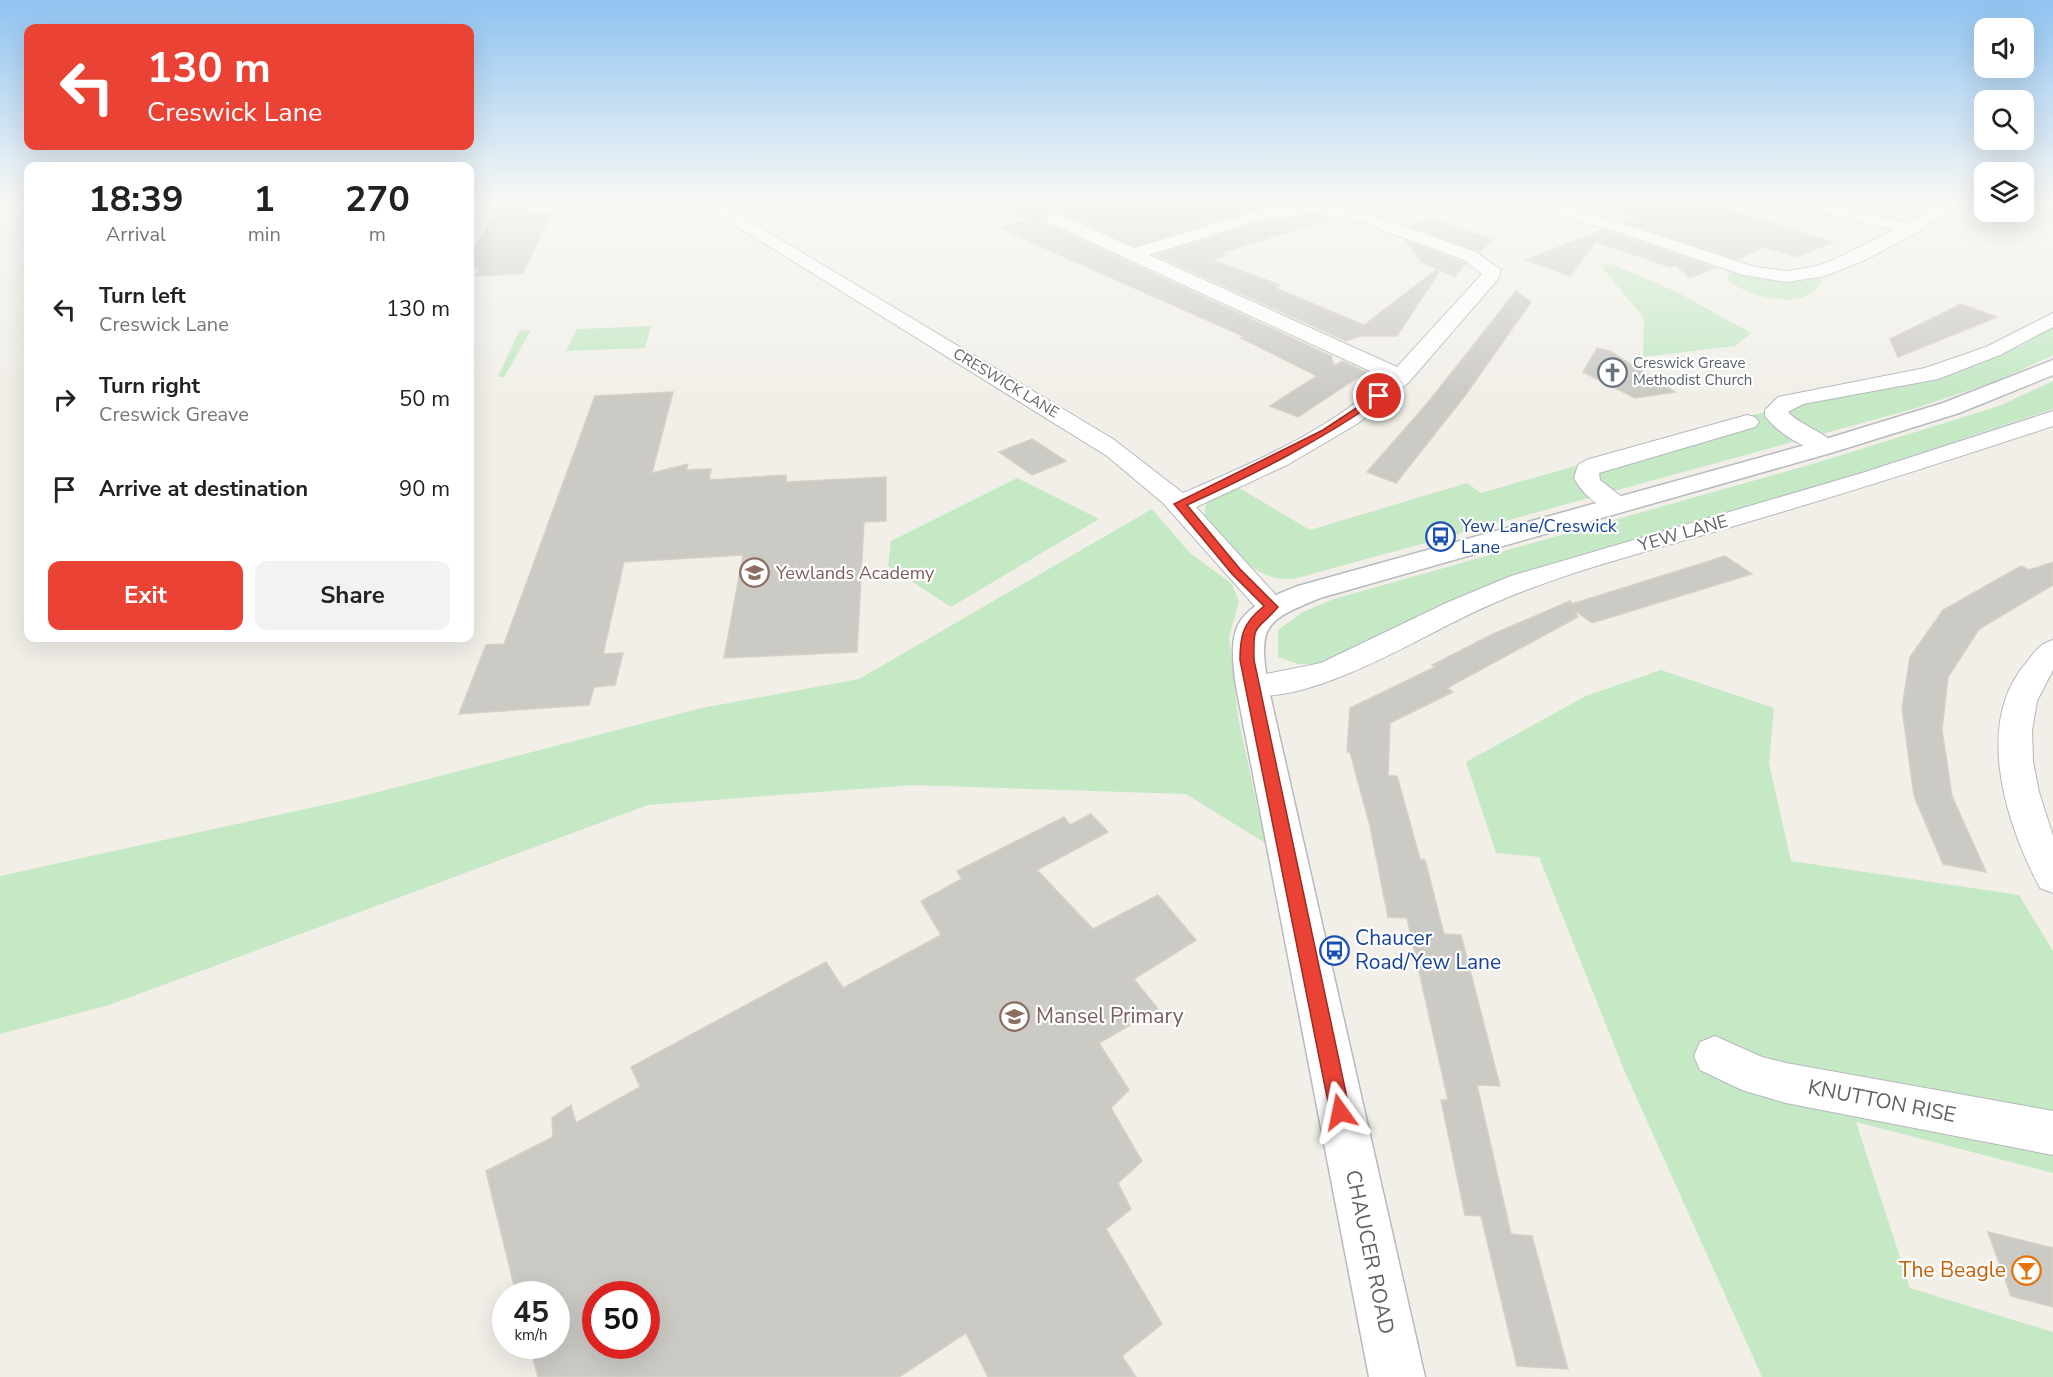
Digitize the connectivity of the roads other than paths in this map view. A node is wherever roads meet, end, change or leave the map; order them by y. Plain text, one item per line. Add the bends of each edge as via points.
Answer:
1 (812, 266) edge
2 (1159, 266) edge
3 (1488, 266) edge
4 (1738, 266) edge
5 (1829, 266) edge
6 (2053, 319) edge
7 (2053, 367) edge
8 (1401, 377) junction
9 (2053, 418) edge
10 (1747, 422) dead end
11 (1825, 447) junction
12 (1180, 504) junction
13 (1619, 505) junction
14 (1271, 607) junction
15 (2053, 650) edge
16 (1252, 686) junction
17 (2053, 878) edge
18 (1715, 1056) dead end
19 (2053, 1133) edge
20 (1396, 1377) edge

1 - 12 street, CRESWICK LANE via 1106,444
2 - 8 street
3 - 8 street via 1491,275
4 - 5 street via 1785,276
6 - 11 street via 1993,351 1930,374 1799,398 1779,406 1777,416
7 - 11 main road via 1962,405
8 - 12 street via 1368,406 1327,432
9 - 16 street, YEW LANE via 1871,478 1554,571 1456,609 1332,670
10 - 13 street via 1587,470 1590,484
11 - 13 main road
12 - 14 street, CRESWICK LANE
13 - 14 main road via 1396,566
14 - 16 main road, CHAUCER ROAD via 1254,620 1247,636
15 - 17 street via 2028,685 2017,716 2014,755 2026,808
16 - 20 main road, CHAUCER ROAD
18 - 19 street, KNUTTON RISE via 1757,1076 1786,1083

